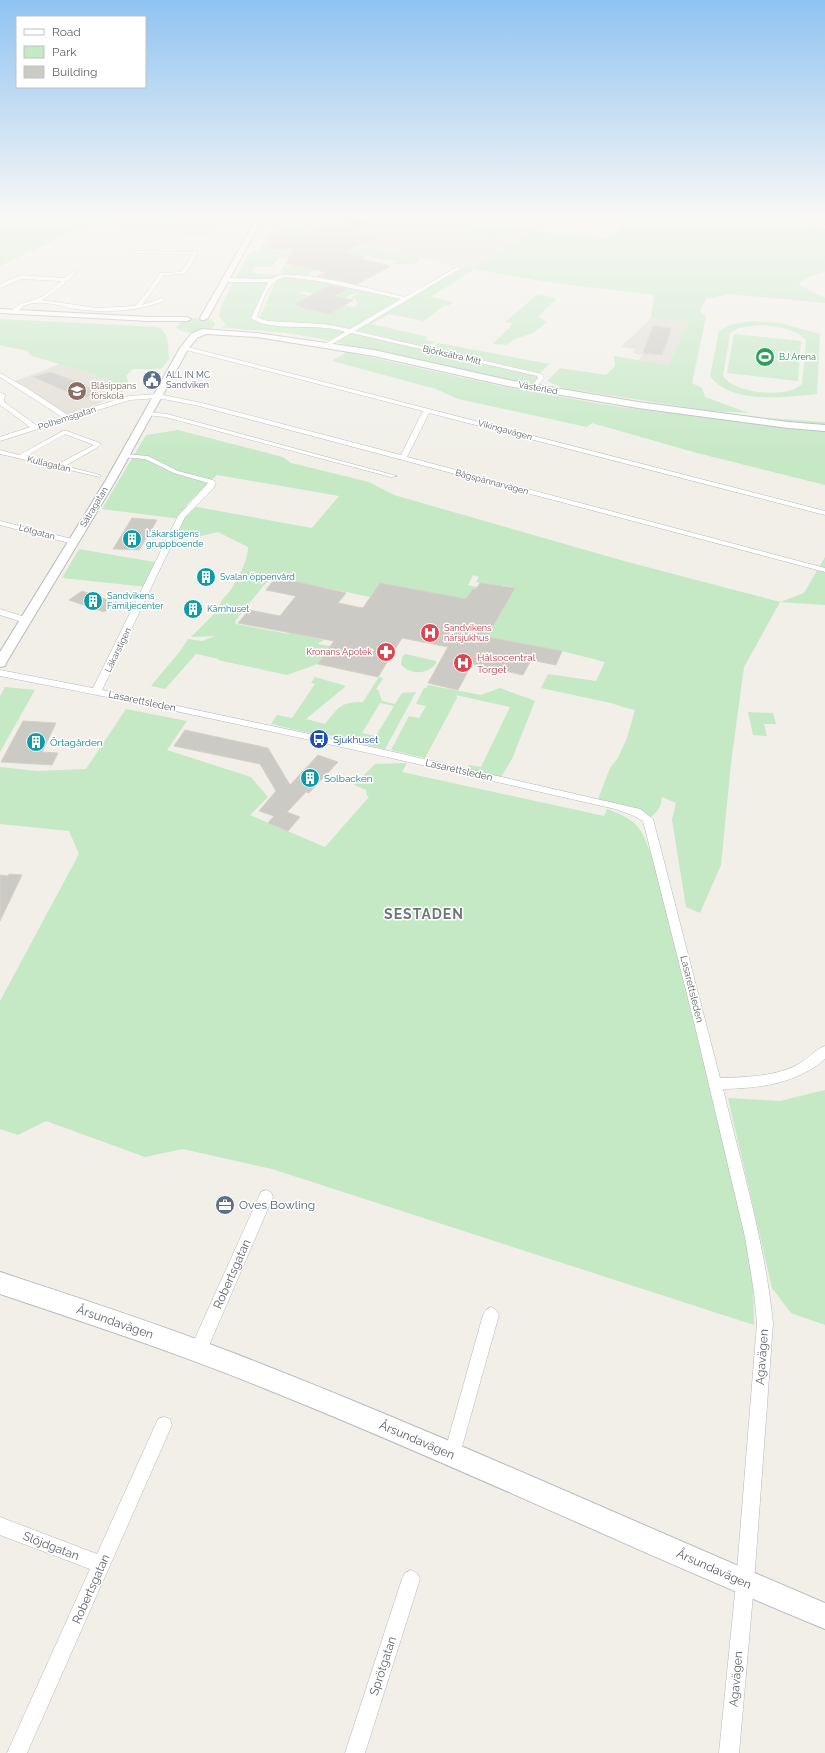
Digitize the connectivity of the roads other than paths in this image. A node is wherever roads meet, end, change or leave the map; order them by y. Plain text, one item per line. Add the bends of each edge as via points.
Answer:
1 (41, 298) edge
2 (145, 298) edge
3 (216, 298) edge
4 (264, 298) edge
5 (400, 298) edge
6 (406, 299) joint
7 (162, 300) dead end
8 (35, 302) junction
9 (137, 307) junction
10 (0, 311) edge
11 (14, 312) junction
12 (0, 316) edge
13 (187, 319) junction
14 (211, 321) junction
15 (205, 331) junction
16 (350, 331) junction
17 (187, 332) joint
18 (328, 344) junction
19 (430, 344) dead end
20 (184, 348) junction
21 (424, 348) junction
22 (0, 375) edge
23 (24, 388) junction
24 (533, 388) junction
25 (16, 390) dead end
26 (9, 392) dead end
27 (1, 394) edge
28 (158, 396) junction
29 (427, 410) junction
30 (148, 414) junction
31 (703, 414) junction
32 (68, 418) junction
33 (825, 422) edge
34 (46, 425) junction
35 (36, 428) junction
36 (825, 428) edge
37 (65, 432) junction
38 (0, 439) edge
39 (0, 452) edge
40 (124, 456) junction
41 (20, 457) junction
42 (403, 458) junction
43 (60, 466) junction
44 (98, 476) dead end
45 (393, 476) dead end
46 (825, 512) edge
47 (0, 523) edge
48 (73, 542) junction
49 (825, 570) edge
50 (0, 612) edge
51 (25, 620) junction
52 (0, 663) edge
53 (0, 672) edge
54 (96, 692) junction
55 (825, 1051) edge
56 (714, 1084) junction
57 (266, 1197) dead end
58 (0, 1284) edge
59 (491, 1315) dead end
60 (198, 1351) junction
61 (164, 1425) dead end
62 (452, 1454) junction
63 (0, 1526) edge
64 (102, 1565) junction
65 (411, 1579) dead end
66 (745, 1583) junction
67 (825, 1616) edge
68 (17, 1753) edge
69 (355, 1753) edge
70 (729, 1753) edge

1 - 8 street
2 - 9 street
3 - 14 street
4 - 16 street, Björksätra Mitt via 254,318 256,320 269,324 324,326
5 - 6 street
6 - 16 street
7 - 9 street
8 - 9 street via 117,310
8 - 11 street via 26,303
10 - 11 street
11 - 13 street
12 - 13 street via 164,323 176,327
13 - 14 street, Västerled
14 - 15 street, Sätragatan
14 - 18 street, Västerled via 229,329 283,333
15 - 17 street, Västerled
15 - 18 street, Västerled
15 - 20 street, Sätragatan via 194,336
16 - 18 street
16 - 21 street, Björksätra Mitt
17 - 20 street, Sätragatan
18 - 24 street, Västerled
19 - 21 street
20 - 28 street, Sätragatan
20 - 29 street, Vikingavägen
21 - 24 street, Björksätra Mitt via 538,375 541,378
22 - 23 street
23 - 25 street
23 - 32 street
24 - 31 street, Västerled
26 - 27 street
27 - 35 street via 1,403
28 - 30 street, Sätragatan
28 - 32 street, Polhemsgatan via 123,400
28 - 42 street, Bågspännarvägen via 194,402
29 - 42 street
29 - 46 street, Vikingavägen
30 - 40 street, Sätragatan
30 - 45 street via 165,415
31 - 33 street, Västerled
31 - 36 street, Västerled
32 - 34 street, Polhemsgatan
34 - 35 street, Polhemsgatan
34 - 37 street
35 - 38 street, Polhemsgatan
37 - 41 street
37 - 43 street via 98,444
39 - 41 street, Kullagatan
40 - 48 street, Sätragatan
40 - 54 street, Läkarstigen via 146,457 176,472 211,481 212,484 182,516
41 - 43 street, Kullagatan
42 - 49 street, Bågspännarvägen
43 - 44 street, Kullagatan
47 - 48 street, Lötgatan
48 - 51 street, Sätragatan
50 - 51 street
51 - 52 street, Sätragatan
53 - 54 street, Lasarettsleden
54 - 56 street, Lasarettsleden via 423,761 615,806 644,816 648,820 654,840
55 - 56 street via 810,1065 787,1076
56 - 66 street, Agavägen via 752,1237 765,1323
57 - 60 street, Robertsgatan
58 - 60 street, Årsundavägen
59 - 62 street
60 - 62 street, Årsundavägen
61 - 64 street, Robertsgatan
62 - 66 street, Årsundavägen
63 - 64 street, Slöjdgatan
64 - 68 street, Robertsgatan
65 - 69 street, Sprötgatan
66 - 67 street, Årsundavägen
66 - 70 street, Agavägen

